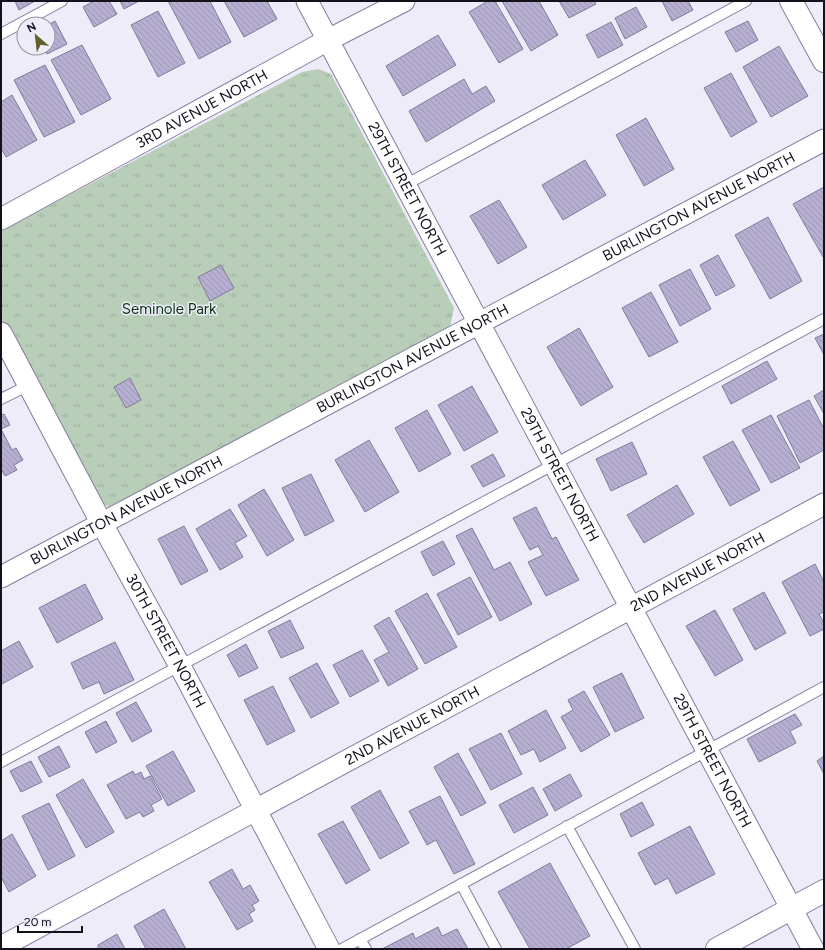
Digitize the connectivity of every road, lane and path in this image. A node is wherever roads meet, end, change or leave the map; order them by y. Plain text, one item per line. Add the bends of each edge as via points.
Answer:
1 (62, 1) edge
2 (307, 1) edge
3 (404, 1) edge
4 (746, 1) edge
5 (791, 1) edge
6 (1, 34) edge
7 (328, 40) junction
8 (824, 61) edge
9 (824, 140) edge
10 (405, 185) junction
11 (1, 218) edge
12 (824, 319) edge
13 (479, 322) junction
14 (1, 333) edge
15 (29, 385) junction
16 (1, 399) edge
17 (554, 464) junction
18 (824, 504) edge
19 (102, 524) junction
20 (1, 577) edge
21 (631, 608) junction
22 (180, 666) junction
23 (824, 687) edge
24 (706, 750) junction
25 (1, 762) edge
26 (255, 811) junction
27 (567, 826) junction
28 (461, 884) junction
29 (824, 891) edge
30 (791, 909) junction
31 (360, 939) junction
32 (1, 947) edge
33 (329, 949) edge
34 (342, 949) edge
35 (366, 949) edge
36 (496, 949) edge
37 (635, 949) edge
38 (717, 949) edge
39 (813, 949) edge

1 - 6 lane
2 - 7 street, 29TH STREET NORTH
3 - 7 street, 3RD AVENUE NORTH
4 - 10 lane
5 - 8 main road
7 - 10 street, 29TH STREET NORTH
7 - 11 street, 3RD AVENUE NORTH
9 - 13 street, BURLINGTON AVENUE NORTH
10 - 13 street, 29TH STREET NORTH
12 - 17 lane
13 - 17 street, 29TH STREET NORTH
13 - 19 street, BURLINGTON AVENUE NORTH
14 - 15 street, 30TH STREET NORTH
15 - 16 lane
15 - 19 street, 30TH STREET NORTH
17 - 21 street, 29TH STREET NORTH
17 - 22 lane
18 - 21 street, 2ND AVENUE NORTH
19 - 20 street, BURLINGTON AVENUE NORTH
19 - 22 street, 30TH STREET NORTH
21 - 24 street, 29TH STREET NORTH
21 - 26 street, 2ND AVENUE NORTH
22 - 25 lane
22 - 26 street, 30TH STREET NORTH
23 - 24 lane
24 - 27 lane
24 - 30 street, 29TH STREET NORTH
26 - 32 street, 2ND AVENUE NORTH
26 - 33 street, 30TH STREET NORTH
27 - 28 lane
27 - 37 lane
28 - 31 lane
28 - 36 lane
29 - 30 main road
30 - 38 main road
30 - 39 street, 29TH STREET NORTH
31 - 34 lane
31 - 35 lane

